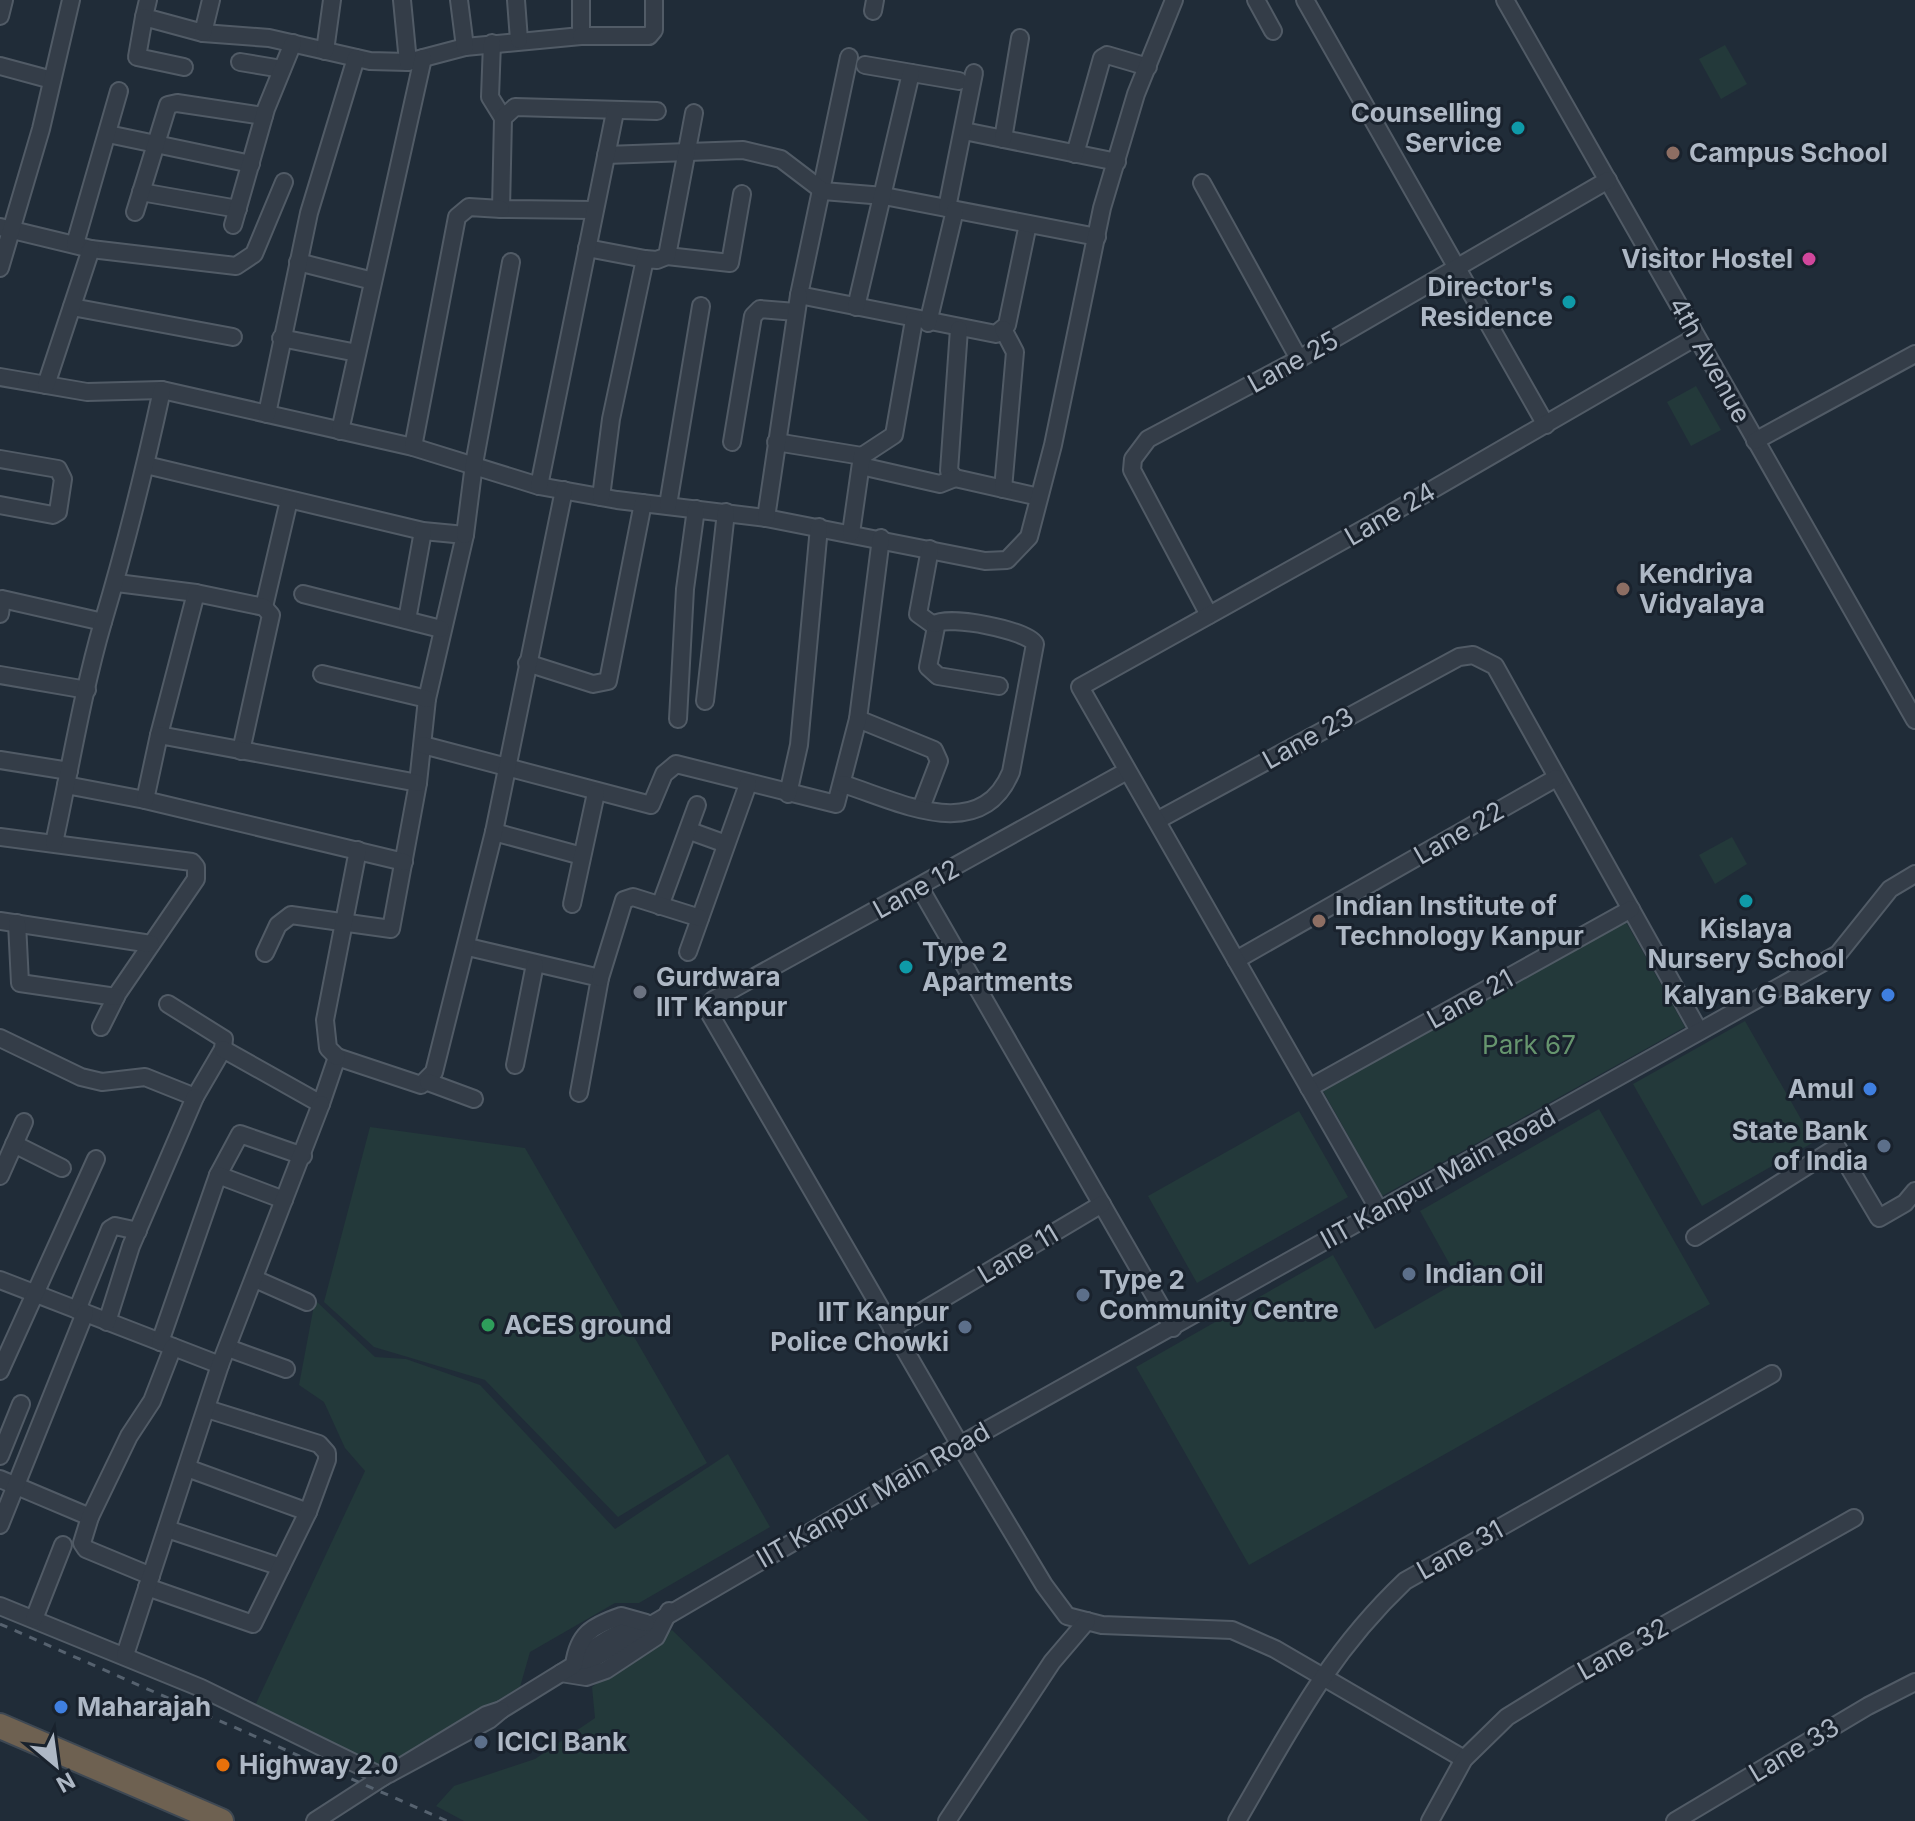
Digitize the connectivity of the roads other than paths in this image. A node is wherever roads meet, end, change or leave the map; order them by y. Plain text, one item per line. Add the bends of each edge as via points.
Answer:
1 (4, 0) edge
2 (71, 0) edge
3 (148, 0) edge
4 (211, 0) edge
5 (332, 0) edge
6 (402, 0) edge
7 (459, 0) edge
8 (516, 0) edge
9 (581, 0) edge
10 (654, 0) edge
11 (1174, 0) edge
12 (1256, 0) edge
13 (1305, 0) edge
14 (1505, 0) edge
15 (0, 16) edge
16 (144, 17) junction
17 (1273, 31) dead end
18 (203, 33) junction
19 (581, 36) junction
20 (1020, 38) dead end
21 (519, 40) junction
22 (293, 43) junction
23 (492, 43) junction
24 (465, 47) junction
25 (325, 51) junction
26 (849, 57) dead end
27 (356, 58) junction
28 (416, 60) junction
29 (240, 62) dead end
30 (865, 65) dead end
31 (0, 66) edge
32 (184, 67) dead end
33 (1148, 67) junction
34 (282, 69) junction
35 (911, 73) junction
36 (52, 80) junction
37 (119, 91) dead end
38 (657, 111) dead end
39 (615, 112) junction
40 (694, 113) dead end
41 (264, 116) junction
42 (503, 118) junction
43 (964, 131) junction
44 (108, 134) junction
45 (1003, 139) junction
46 (155, 144) junction
47 (688, 153) junction
48 (1075, 154) junction
49 (606, 155) junction
50 (1117, 162) junction
51 (251, 164) junction
52 (1608, 180) junction
53 (284, 182) dead end
54 (1202, 183) dead end
55 (823, 191) junction
56 (141, 192) junction
57 (742, 194) dead end
58 (884, 196) junction
59 (501, 209) junction
60 (951, 209) junction
61 (593, 210) junction
62 (135, 212) dead end
63 (1028, 224) junction
64 (6, 229) edge
65 (1097, 237) junction
66 (83, 246) junction
67 (587, 248) junction
68 (667, 256) junction
69 (645, 259) junction
70 (298, 262) junction
71 (511, 262) dead end
72 (0, 268) edge
73 (1458, 269) junction
74 (373, 281) junction
75 (797, 304) junction
76 (701, 306) dead end
77 (72, 307) junction
78 (856, 307) junction
79 (921, 321) junction
80 (959, 329) junction
81 (1003, 329) junction
82 (233, 337) dead end
83 (1696, 337) junction
84 (281, 338) junction
85 (357, 353) junction
86 (1915, 354) edge
87 (1299, 359) junction
88 (0, 377) edge
89 (46, 385) junction
90 (162, 390) junction
91 (267, 414) junction
92 (1546, 425) junction
93 (340, 431) junction
94 (1755, 441) junction
95 (732, 442) dead end
96 (776, 442) junction
97 (413, 447) junction
98 (0, 459) edge
99 (862, 461) junction
100 (474, 464) junction
101 (146, 465) junction
102 (955, 478) junction
103 (539, 486) junction
104 (1003, 489) junction
105 (564, 490) junction
106 (601, 497) junction
107 (1039, 497) junction
108 (289, 500) junction
109 (643, 503) junction
110 (0, 505) edge
111 (668, 505) junction
112 (696, 509) junction
113 (726, 512) junction
114 (766, 518) junction
115 (819, 527) junction
116 (423, 531) junction
117 (851, 533) junction
118 (465, 535) junction
119 (881, 538) junction
120 (930, 549) junction
121 (117, 583) junction
122 (196, 593) junction
123 (303, 594) dead end
124 (264, 607) junction
125 (0, 614) edge
126 (1209, 615) junction
127 (407, 620) junction
128 (103, 622) junction
129 (935, 624) junction
130 (441, 629) junction
131 (527, 663) junction
132 (322, 674) dead end
133 (0, 675) edge
134 (999, 686) dead end
135 (87, 690) junction
136 (427, 699) junction
137 (705, 701) dead end
138 (678, 719) dead end
139 (858, 719) junction
140 (1915, 720) edge
141 (159, 735) junction
142 (423, 745) junction
143 (241, 751) junction
144 (0, 760) edge
145 (506, 764) junction
146 (1127, 771) junction
147 (68, 778) junction
148 (1556, 778) junction
149 (418, 783) junction
150 (748, 784) junction
151 (843, 784) junction
152 (596, 793) junction
153 (788, 794) junction
154 (145, 800) junction
155 (697, 805) dead end
156 (921, 808) junction
157 (1158, 820) junction
158 (690, 831) junction
159 (494, 832) junction
160 (0, 837) edge
161 (54, 843) junction
162 (726, 844) junction
163 (358, 850) junction
164 (582, 856) junction
165 (404, 862) junction
166 (1915, 874) edge
167 (920, 888) junction
168 (572, 904) dead end
169 (660, 906) junction
170 (1631, 909) junction
171 (700, 918) junction
172 (9, 922) edge
173 (344, 922) junction
174 (151, 944) junction
175 (468, 947) junction
176 (688, 952) dead end
177 (265, 953) dead end
178 (1236, 960) junction
179 (535, 964) junction
180 (600, 978) junction
181 (116, 997) junction
182 (168, 1004) dead end
183 (101, 1027) dead end
184 (1699, 1031) junction
185 (0, 1038) edge
186 (223, 1049) junction
187 (337, 1057) junction
188 (515, 1065) dead end
189 (428, 1082) junction
190 (1309, 1088) junction
191 (579, 1093) dead end
192 (195, 1097) junction
193 (474, 1099) dead end
194 (321, 1104) junction
195 (24, 1122) dead end
196 (14, 1144) junction
197 (303, 1156) junction
198 (96, 1159) dead end
199 (62, 1168) dead end
200 (1, 1171) edge
201 (218, 1175) junction
202 (1915, 1191) edge
203 (284, 1200) junction
204 (1102, 1204) junction
205 (1379, 1210) junction
206 (138, 1231) junction
207 (1695, 1237) dead end
208 (255, 1279) junction
209 (0, 1280) edge
210 (37, 1294) junction
211 (307, 1302) dead end
212 (81, 1312) junction
213 (107, 1322) junction
214 (1173, 1328) junction
215 (892, 1329) junction
216 (167, 1344) junction
217 (228, 1348) junction
218 (220, 1365) junction
219 (286, 1369) dead end
220 (0, 1371) edge
221 (1772, 1374) dead end
222 (21, 1404) dead end
223 (207, 1409) junction
224 (960, 1445) junction
225 (0, 1456) edge
226 (187, 1468) junction
227 (8, 1481) edge
228 (308, 1512) junction
229 (90, 1517) junction
230 (1854, 1518) dead end
231 (0, 1525) edge
232 (167, 1529) junction
233 (63, 1545) dead end
234 (281, 1567) junction
235 (149, 1582) junction
236 (0, 1606) edge
237 (669, 1611) junction
238 (34, 1619) junction
239 (1087, 1621) junction
240 (648, 1624) junction
241 (125, 1655) junction
242 (567, 1669) junction
243 (1322, 1675) junction
244 (1915, 1682) edge
245 (0, 1726) edge
246 (0, 1744) edge
247 (1464, 1759) junction
248 (386, 1776) junction
249 (186, 1821) edge
250 (221, 1821) edge
251 (315, 1821) edge
252 (947, 1821) edge
253 (1237, 1821) edge
254 (1430, 1821) edge
255 (1675, 1821) edge

1 - 15 street
2 - 36 street
3 - 16 street
4 - 18 street
5 - 25 street
6 - 28 street
7 - 24 street
8 - 21 street
9 - 19 street
10 - 19 street via 654,30 649,36
11 - 33 street
12 - 17 street
13 - 73 street
14 - 52 street, 4th Avenue
16 - 18 street
16 - 32 street via 137,57
18 - 22 street
19 - 21 street
20 - 45 street
21 - 23 street
22 - 25 street
22 - 34 street
23 - 24 street
23 - 42 street via 490,97
24 - 28 street
25 - 27 street
26 - 55 street
27 - 28 street
27 - 70 street
28 - 74 street
29 - 34 street
30 - 35 street
31 - 36 street
33 - 48 street via 1102,58
33 - 50 street
34 - 41 street
35 - 43 street via 966,77
35 - 58 street
36 - 64 street
37 - 44 street
38 - 39 street
39 - 42 street via 515,107
39 - 49 street
40 - 47 street
41 - 46 street via 174,103 165,109
41 - 51 street
42 - 59 street
43 - 45 street
43 - 60 street
44 - 46 street
44 - 66 street
45 - 48 street
46 - 51 street
46 - 56 street
47 - 49 street
47 - 55 street via 743,150 781,159
47 - 68 street
48 - 50 street
49 - 61 street
50 - 65 street
51 - 56 street via 236,217
52 - 73 street, Lane 25
52 - 83 street, 4th Avenue
53 - 66 street via 254,254 240,265
54 - 87 street
55 - 58 street
55 - 75 street
56 - 62 street
57 - 68 street via 730,263
58 - 60 street
58 - 78 street
59 - 61 street
59 - 97 street via 469,207 457,217
60 - 63 street
60 - 79 street
61 - 67 street
63 - 65 street
63 - 81 street
64 - 66 street
64 - 72 street
65 - 107 street
66 - 77 street
67 - 69 street
67 - 103 street
68 - 69 street
69 - 106 street via 611,419
70 - 74 street
70 - 84 street
71 - 100 street
73 - 87 street, Lane 25
73 - 92 street
74 - 85 street
75 - 78 street
75 - 95 street via 760,309 753,316
75 - 96 street
76 - 111 street
77 - 82 street
77 - 89 street
78 - 79 street
79 - 80 street
79 - 99 street via 894,435
80 - 81 street via 996,334
80 - 102 street via 949,471
81 - 104 street via 1015,352
83 - 92 street, Lane 24
83 - 94 street, 4th Avenue
84 - 85 street
84 - 91 street
85 - 93 street
86 - 94 street
87 - 126 street, Lane 25 via 1148,439 1133,459 1141,492
88 - 89 street
89 - 90 street via 87,392
90 - 91 street
90 - 101 street
91 - 93 street
92 - 126 street, Lane 24
93 - 97 street
94 - 140 street, 4th Avenue
96 - 99 street
96 - 114 street
97 - 100 street
98 - 110 street via 58,469 63,479 58,512 53,515
99 - 102 street via 940,484
99 - 117 street
100 - 103 street
100 - 118 street
101 - 108 street
101 - 121 street
102 - 104 street
103 - 105 street
104 - 107 street
105 - 106 street
105 - 131 street
106 - 109 street
107 - 120 street via 1029,537 1007,560 985,561
108 - 116 street
108 - 124 street
109 - 111 street
109 - 131 street via 608,681 593,684
111 - 112 street
112 - 113 street
112 - 138 street via 685,589
113 - 114 street
113 - 137 street
114 - 115 street
115 - 117 street
115 - 153 street via 799,745
116 - 118 street
116 - 127 street
117 - 119 street
118 - 130 street
119 - 120 street
119 - 139 street
120 - 129 street via 918,614
121 - 122 street
121 - 128 street
122 - 124 street
122 - 141 street
123 - 127 street
124 - 143 street via 270,620
125 - 128 street via 2,599
126 - 146 street, Lane 24 via 1080,687
127 - 130 street
128 - 135 street
129 - 134 street via 931,673
129 - 156 street via 948,620 1011,631 1028,635 1035,644 1005,786 982,807 961,814
130 - 136 street
131 - 145 street
132 - 136 street
133 - 135 street
135 - 147 street
136 - 142 street
139 - 151 street
139 - 156 street via 934,750 939,761
141 - 143 street
141 - 154 street
142 - 145 street
142 - 149 street
143 - 149 street
144 - 147 street
145 - 152 street
145 - 159 street
146 - 157 street
146 - 167 street, Lane 12
147 - 154 street
147 - 161 street
148 - 157 street, Lane 23 via 1495,666 1473,655 1459,657
148 - 170 street
148 - 178 street, Lane 22
149 - 165 street
150 - 152 street via 676,764 664,774 651,805
150 - 153 street
150 - 162 street
151 - 153 street via 832,805
151 - 156 street
152 - 164 street
154 - 163 street
155 - 158 street
157 - 178 street
158 - 162 street
158 - 169 street
159 - 164 street
159 - 175 street
160 - 161 street
161 - 174 street via 195,864 196,879
162 - 171 street
163 - 165 street
163 - 173 street
164 - 168 street
165 - 173 street via 391,929
166 - 184 street, IIT Kanpur Main Road via 1890,889 1838,954
167 - 204 street
167 - 215 street, Lane 12 via 713,1000 707,1009
169 - 171 street
169 - 180 street via 633,897 624,900
170 - 184 street
170 - 190 street, Lane 21
171 - 176 street
172 - 174 street
172 - 181 street via 20,983
173 - 177 street via 285,917
173 - 187 street via 325,1020 328,1048
174 - 181 street
175 - 179 street
175 - 189 street
178 - 190 street
179 - 180 street
179 - 188 street
180 - 191 street
181 - 183 street
182 - 186 street via 219,1034
184 - 205 street, IIT Kanpur Main Road
185 - 192 street via 81,1077 102,1082 145,1077
186 - 192 street
186 - 194 street
187 - 189 street via 410,1082
187 - 194 street
189 - 193 street
190 - 205 street
192 - 206 street
194 - 197 street
195 - 196 street
196 - 199 street
196 - 200 street
197 - 201 street via 240,1134
197 - 203 street
198 - 210 street
201 - 203 street
201 - 216 street
202 - 207 street via 1879,1218 1837,1147
203 - 208 street
204 - 214 street
204 - 215 street, Lane 11
205 - 214 street, IIT Kanpur Main Road
206 - 212 street via 110,1229
206 - 213 street
208 - 211 street
208 - 217 street
209 - 210 street
210 - 212 street
210 - 220 street
212 - 213 street
212 - 227 street via 51,1405
213 - 216 street
214 - 224 street, IIT Kanpur Main Road
215 - 224 street
216 - 218 street
216 - 229 street via 152,1401
217 - 218 street
217 - 219 street
218 - 223 street
221 - 243 street, Lane 31 via 1405,1581 1365,1619
222 - 225 street
223 - 226 street
223 - 228 street via 324,1448 327,1460
224 - 237 street, IIT Kanpur Main Road
224 - 239 street via 1044,1585 1067,1616
226 - 228 street
226 - 232 street
227 - 229 street
227 - 231 street
228 - 234 street
229 - 235 street via 82,1543 86,1549
230 - 247 street, Lane 32 via 1507,1717
232 - 234 street
232 - 235 street
233 - 238 street
234 - 235 street via 253,1624
235 - 241 street
236 - 238 street
237 - 240 street, IIT Kanpur Main Road
237 - 242 street via 656,1637 606,1670 586,1677
238 - 241 street
239 - 243 street via 1232,1630
239 - 252 street via 1052,1662
240 - 242 street, IIT Kanpur Main Road
240 - 242 street via 621,1616 585,1634
241 - 248 street
242 - 248 street, IIT Kanpur Main Road
243 - 247 street
243 - 253 street, Lane 31
244 - 255 street, Lane 33
245 - 250 highway
246 - 249 highway
247 - 254 street, Lane 32
248 - 251 street, IIT Kanpur Main Road

